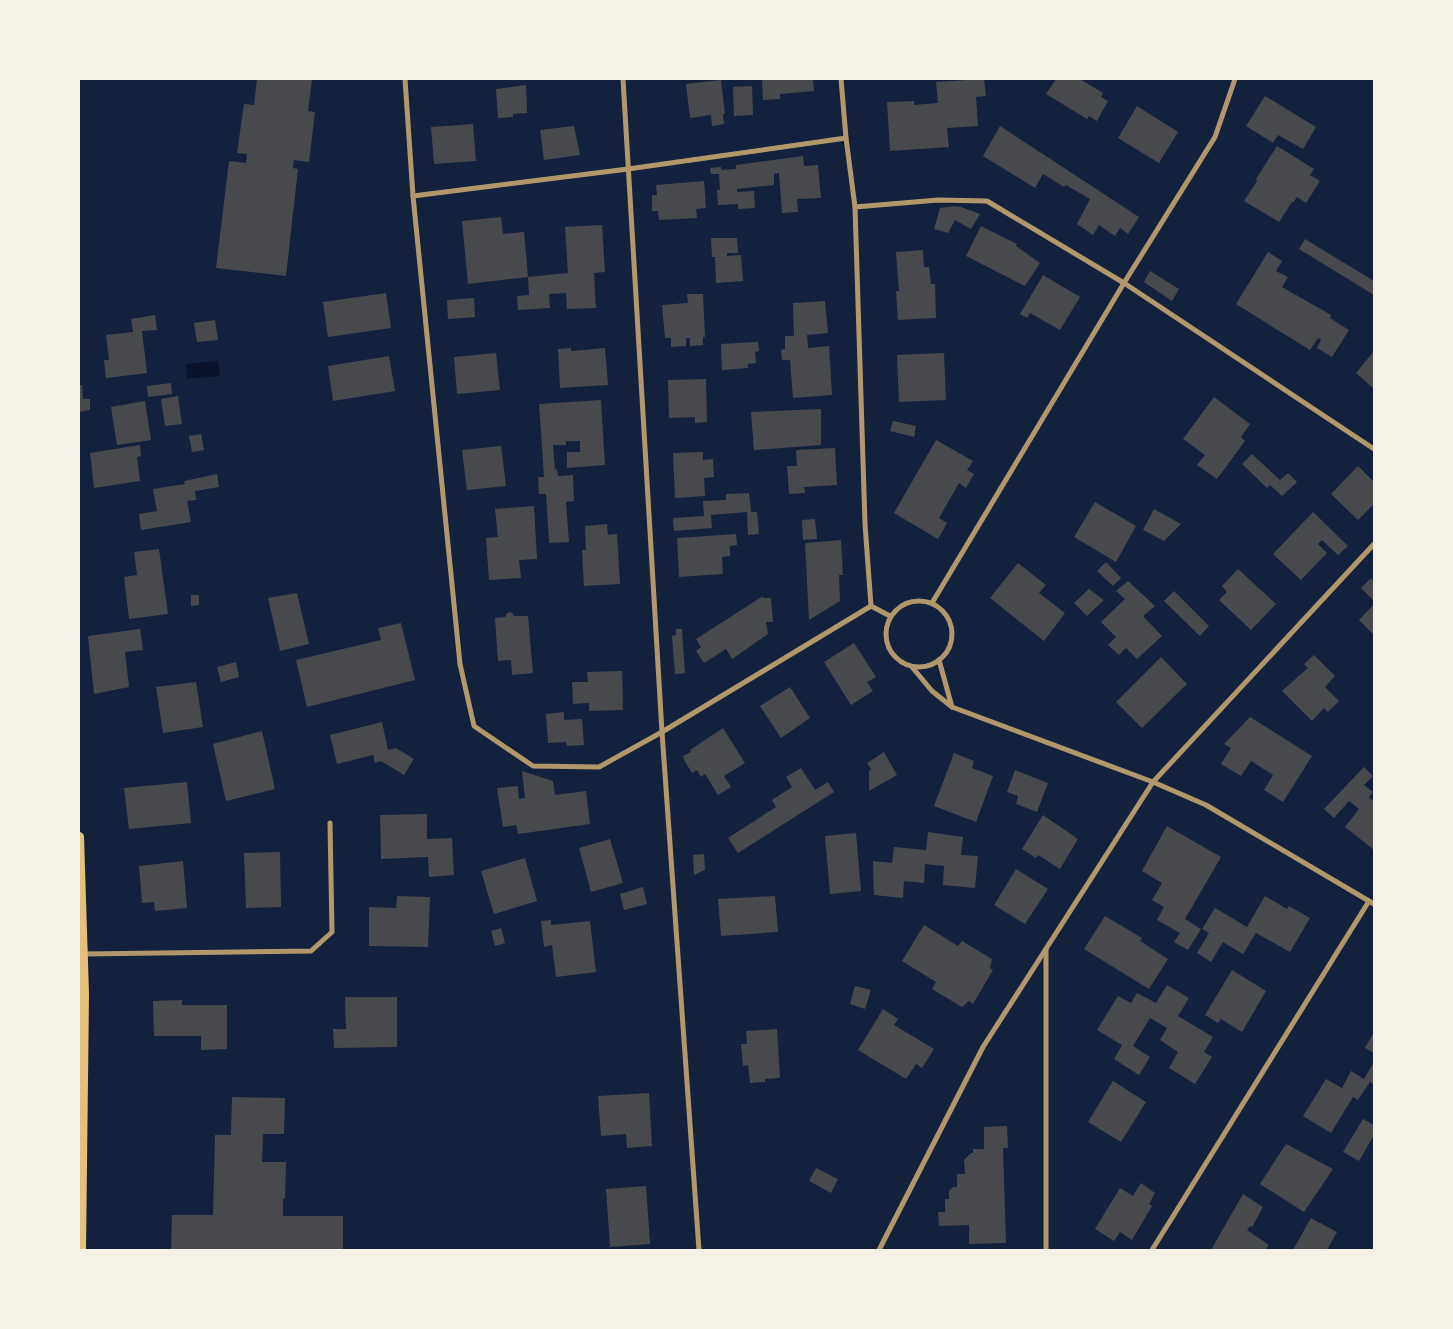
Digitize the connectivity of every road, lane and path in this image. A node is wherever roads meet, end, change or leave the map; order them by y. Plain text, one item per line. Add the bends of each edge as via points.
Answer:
1 (405, 79) edge
2 (623, 79) edge
3 (841, 79) edge
4 (1235, 79) edge
5 (846, 138) junction
6 (628, 169) junction
7 (413, 196) junction
8 (855, 206) junction
9 (1124, 283) junction
10 (1374, 449) edge
11 (1374, 544) edge
12 (932, 603) junction
13 (871, 606) junction
14 (890, 616) junction
15 (939, 660) junction
16 (912, 667) junction
17 (952, 707) junction
18 (662, 732) junction
19 (1153, 782) junction
20 (330, 823) dead end
21 (79, 836) edge
22 (1372, 903) edge
23 (1046, 949) junction
24 (84, 954) junction
25 (81, 1250) edge
26 (699, 1250) edge
27 (879, 1250) edge
28 (1046, 1250) edge
29 (1152, 1250) edge

1 - 7 street
2 - 6 street
3 - 5 street
4 - 9 street via 1215,137
5 - 6 street
5 - 8 street
6 - 7 street
6 - 18 street
7 - 18 street via 460,664 474,726 533,766 599,767
8 - 9 street via 938,200 987,201
8 - 13 street via 865,524
9 - 10 street
9 - 12 street
11 - 19 street
12 - 14 street via 912,601 898,607
12 - 15 street via 949,618 952,630 952,641
13 - 14 street
13 - 18 street
14 - 16 street via 885,628 889,651 897,660
15 - 16 street via 923,667
15 - 17 street
16 - 17 street via 932,691
17 - 19 street
18 - 26 street
19 - 22 street via 1206,805
19 - 23 street
20 - 24 street via 332,932 311,952
21 - 24 main road
22 - 29 street
23 - 27 street via 983,1047
23 - 28 street
24 - 25 main road

